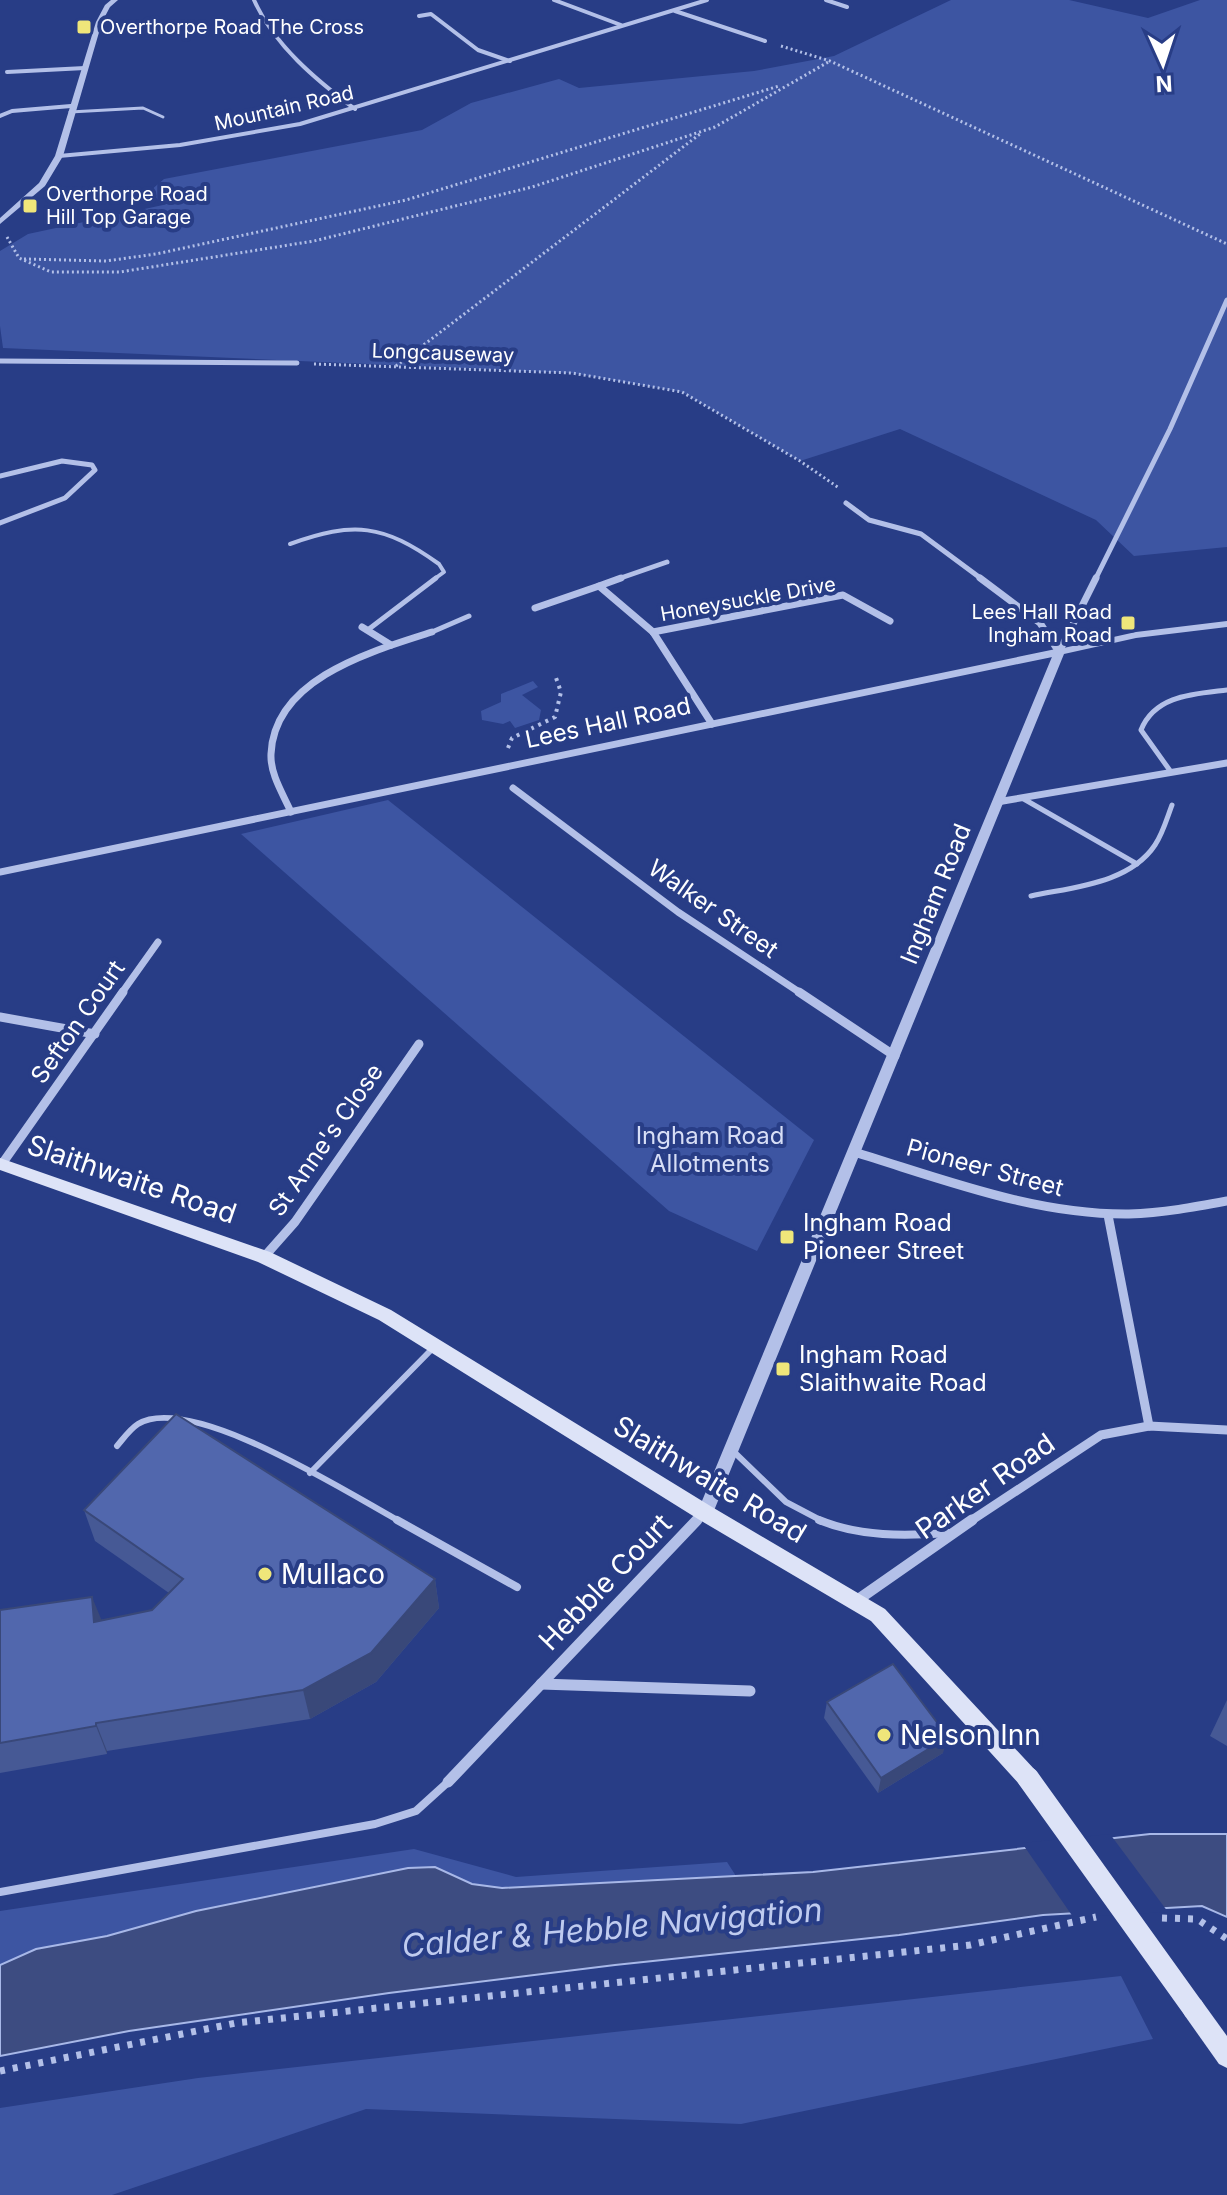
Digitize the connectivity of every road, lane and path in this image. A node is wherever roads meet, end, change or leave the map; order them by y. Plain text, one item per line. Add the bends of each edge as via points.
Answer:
1 (99, 0) edge
2 (115, 0) edge
3 (254, 0) edge
4 (554, 0) edge
5 (707, 0) edge
6 (826, 0) edge
7 (107, 6) junction
8 (847, 7) dead end
9 (674, 11) junction
10 (419, 16) dead end
11 (623, 26) junction
12 (765, 41) joint
13 (830, 61) junction
14 (511, 62) junction
15 (85, 68) junction
16 (0, 70) edge
17 (7, 72) joint
18 (787, 84) junction
19 (70, 109) junction
20 (355, 109) junction
21 (0, 116) edge
22 (163, 117) dead end
23 (704, 131) junction
24 (59, 156) junction
25 (0, 222) edge
26 (6, 236) dead end
27 (1227, 244) edge
28 (19, 258) junction
29 (1227, 300) edge
30 (0, 361) edge
31 (297, 363) joint
32 (395, 367) junction
33 (0, 476) edge
34 (846, 503) joint
35 (0, 523) edge
36 (290, 544) dead end
37 (667, 562) dead end
38 (599, 586) junction
39 (535, 608) dead end
40 (469, 616) dead end
41 (890, 621) dead end
42 (1227, 624) edge
43 (366, 628) joint
44 (432, 632) joint
45 (653, 632) junction
46 (391, 645) junction
47 (1059, 652) junction
48 (555, 675) dead end
49 (1227, 690) edge
50 (712, 724) junction
51 (1227, 763) edge
52 (516, 764) junction
53 (1171, 772) junction
54 (513, 788) dead end
55 (1022, 798) junction
56 (997, 802) junction
57 (1172, 805) dead end
58 (291, 812) junction
59 (1137, 864) junction
60 (0, 872) edge
61 (1031, 896) dead end
62 (158, 942) dead end
63 (0, 1017) edge
64 (95, 1034) junction
65 (419, 1044) dead end
66 (895, 1056) junction
67 (854, 1152) junction
68 (1, 1164) edge
69 (1227, 1201) edge
70 (1108, 1215) junction
71 (264, 1257) junction
72 (435, 1346) junction
73 (1149, 1426) junction
74 (1227, 1430) edge
75 (117, 1446) dead end
76 (730, 1449) junction
77 (310, 1473) junction
78 (705, 1513) junction
79 (956, 1532) junction
80 (517, 1587) dead end
81 (854, 1602) junction
82 (541, 1684) junction
83 (750, 1691) dead end
84 (448, 1782) joint
85 (0, 1892) edge
86 (1112, 1917) dead end
87 (1155, 1918) dead end
88 (1227, 1939) edge
89 (1227, 2056) edge
90 (0, 2071) edge

1 - 7 street
2 - 7 street
3 - 20 street via 323,86
4 - 11 street
5 - 9 street, Mountain Road
6 - 8 street
7 - 15 street
9 - 11 street, Mountain Road
9 - 12 street
10 - 14 street via 431,14 478,50
11 - 14 street, Mountain Road
12 - 13 path
13 - 18 path
13 - 27 path
14 - 20 street, Mountain Road
15 - 17 street
15 - 19 street
16 - 17 lane
18 - 23 path
18 - 28 path via 406,200 156,254 106,261
19 - 21 street
19 - 22 lane via 143,108
19 - 24 street
20 - 24 street, Mountain Road via 244,136 108,155
23 - 28 path via 532,187 314,241 120,272 51,272
23 - 32 path
24 - 25 street via 42,184
26 - 28 path
29 - 47 street, Ingham Road via 1177,415
30 - 31 street
31 - 32 path, Longcauseway
32 - 34 path, Longcauseway via 572,373 682,392 842,489
33 - 35 street via 62,461 92,465 95,470 71,495
34 - 47 street via 869,520 921,534 1040,623
36 - 43 lane via 322,532 367,527 386,531 439,564 444,572 440,578
37 - 38 street, Honeysuckle Drive
38 - 39 street, Honeysuckle Drive
38 - 45 street, Honeysuckle Drive
40 - 44 lane
41 - 45 street, Honeysuckle Drive via 843,595
42 - 47 street, Lees Hall Road via 1136,635
43 - 46 street
44 - 46 street
45 - 50 street, Honeysuckle Drive
46 - 58 street via 314,682 281,716 271,757
47 - 50 street, Lees Hall Road
47 - 56 street, Ingham Road
48 - 52 path via 561,692 555,717 508,741
49 - 53 lane via 1161,703 1144,718 1141,730
50 - 52 street, Lees Hall Road
51 - 53 street
52 - 58 street, Lees Hall Road
53 - 55 street
54 - 66 street, Walker Street via 678,912
55 - 56 street
55 - 59 lane
56 - 66 street, Ingham Road
57 - 59 lane via 1153,849
58 - 60 street, Lees Hall Road
59 - 61 lane via 1112,876
62 - 64 street, Sefton Court
63 - 64 street
64 - 68 street, Sefton Court
65 - 71 street, St Anne's Close via 295,1222
66 - 67 street, Ingham Road
67 - 70 street, Pioneer Street via 1037,1207
67 - 76 street, Ingham Road
68 - 71 main road, Slaithwaite Road
69 - 70 street, Pioneer Street via 1165,1213
70 - 73 street
71 - 72 main road, Slaithwaite Road via 385,1315
72 - 77 lane
72 - 78 main road, Slaithwaite Road
73 - 74 street, Parker Road
73 - 79 street, Parker Road via 1101,1435
75 - 77 lane via 139,1423 179,1417 254,1441
76 - 78 street, Ingham Road
76 - 79 lane, Slaithwaite Road via 784,1500 813,1519 852,1531 903,1537
77 - 80 lane
78 - 81 main road, Slaithwaite Road
78 - 82 street, Hebble Court
79 - 81 street, Parker Road
81 - 89 main road, Slaithwaite Road, bridge via 878,1615 1028,1778
82 - 83 street, Hebble Court
82 - 84 street, Hebble Court
84 - 85 lane via 416,1811 375,1824
86 - 90 path via 970,1945 236,2023
87 - 88 path via 1197,1919

